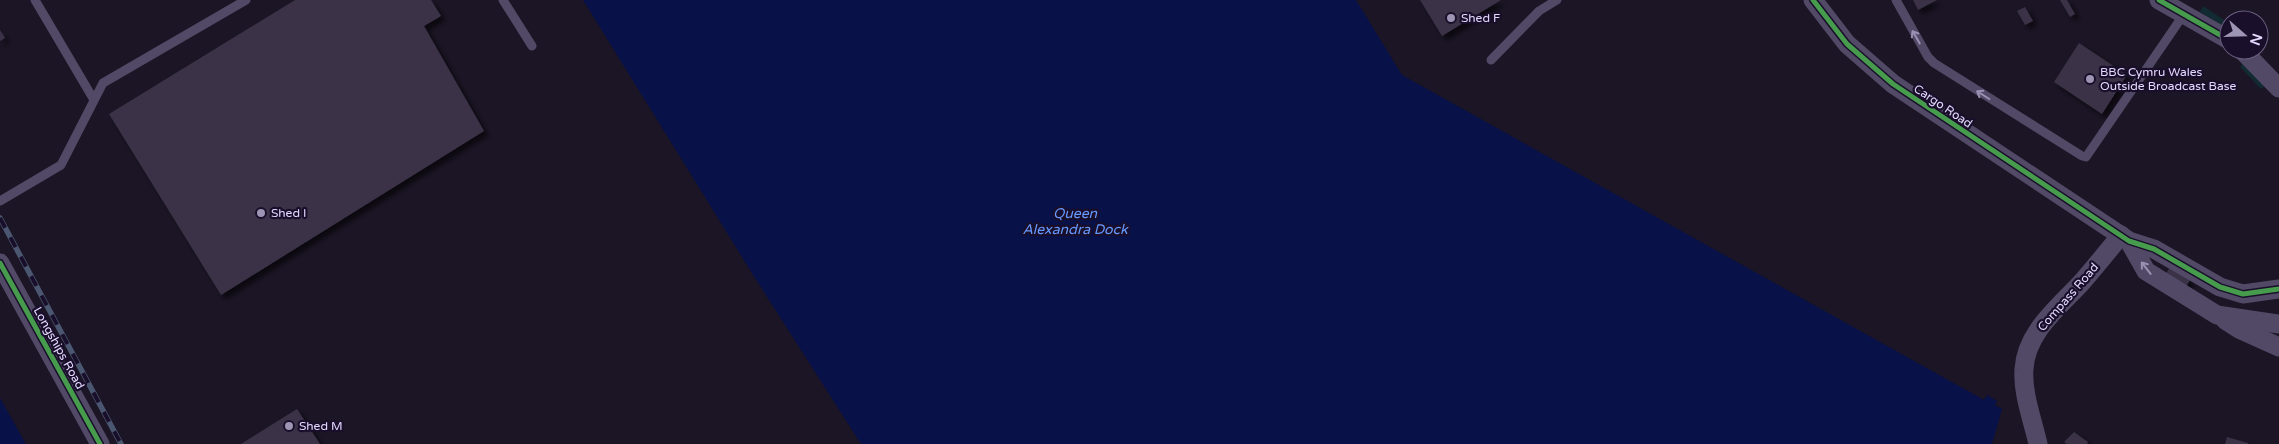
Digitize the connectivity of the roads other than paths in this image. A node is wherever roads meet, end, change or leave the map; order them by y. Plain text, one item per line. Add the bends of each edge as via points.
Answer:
1 (35, 0) edge
2 (246, 0) edge
3 (503, 0) edge
4 (1556, 0) edge
5 (1814, 0) edge
6 (1896, 0) edge
7 (2159, 0) edge
8 (2184, 14) junction
9 (2219, 34) edge
10 (532, 46) dead end
11 (1491, 60) dead end
12 (2252, 60) edge
13 (2279, 88) edge
14 (94, 100) junction
15 (0, 202) edge
16 (2125, 238) junction
17 (0, 262) edge
18 (2279, 289) edge
19 (2217, 314) junction
20 (2279, 324) edge
21 (2279, 347) edge
22 (100, 444) edge
23 (2038, 444) edge

1 - 14 lane
2 - 14 lane via 103,83
3 - 10 lane
4 - 11 lane via 1539,12
5 - 16 street, Cargo Road via 1847,44 1893,84
8 -> 6 lane via 2086,157 1934,63
7 - 8 street
8 - 9 street
12 - 13 street
14 - 15 lane via 61,165
16 - 18 street via 2154,249 2220,287 2243,294
19 -> 16 street via 2146,272
16 - 23 street, Compass Road via 2034,337 2024,369 2024,381
17 - 22 street, Longships Road
19 - 20 street
19 - 21 street via 2239,329

